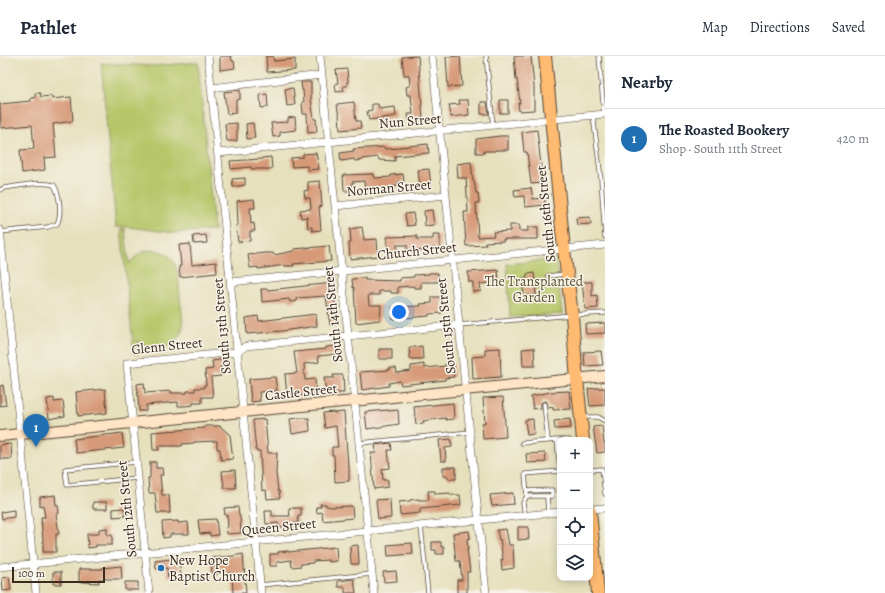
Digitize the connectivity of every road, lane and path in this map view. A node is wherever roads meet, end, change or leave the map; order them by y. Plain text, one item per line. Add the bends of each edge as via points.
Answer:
1 (208, 56) edge
2 (320, 56) edge
3 (432, 56) edge
4 (486, 56) edge
5 (545, 56) edge
6 (599, 56) edge
7 (322, 75) junction
8 (211, 88) junction
9 (605, 114) edge
10 (592, 115) junction
11 (552, 120) junction
12 (493, 126) junction
13 (440, 131) junction
14 (329, 142) junction
15 (218, 153) junction
16 (0, 190) edge
17 (446, 195) junction
18 (335, 206) junction
19 (0, 231) edge
20 (605, 237) edge
21 (605, 245) edge
22 (564, 249) junction
23 (453, 260) junction
24 (342, 271) junction
25 (567, 274) junction
26 (548, 276) dead end
27 (231, 282) junction
28 (605, 313) edge
29 (572, 315) junction
30 (459, 325) junction
31 (348, 337) junction
32 (237, 352) junction
33 (605, 376) edge
34 (577, 379) junction
35 (465, 390) junction
36 (356, 401) junction
37 (544, 404) dead end
38 (243, 412) junction
39 (605, 415) edge
40 (598, 417) junction
41 (581, 418) junction
42 (605, 421) edge
43 (132, 423) junction
44 (470, 432) junction
45 (20, 434) junction
46 (0, 436) edge
47 (583, 437) edge
48 (557, 440) edge
49 (548, 441) junction
50 (360, 443) junction
51 (522, 443) dead end
52 (136, 462) junction
53 (593, 470) edge
54 (557, 471) edge
55 (137, 478) junction
56 (527, 491) junction
57 (605, 494) edge
58 (527, 496) junction
59 (547, 497) junction
60 (605, 508) edge
61 (593, 510) edge
62 (557, 512) edge
63 (548, 513) junction
64 (525, 516) junction
65 (478, 520) junction
66 (421, 526) junction
67 (368, 531) junction
68 (593, 541) edge
69 (256, 542) junction
70 (145, 553) junction
71 (33, 564) junction
72 (0, 567) edge
73 (372, 574) junction
74 (260, 585) junction
75 (36, 593) edge
76 (149, 593) edge
77 (261, 593) edge
78 (374, 593) edge
79 (428, 593) edge
80 (486, 593) edge
81 (598, 593) edge

1 - 8 street, South 13th Street
2 - 7 street, South 14th Street
3 - 13 street, South 15th Street
4 - 12 lane
5 - 11 main road, South 16th Street
6 - 9 lane
7 - 8 street
7 - 14 street, South 14th Street
8 - 15 street, South 13th Street
9 - 10 street, Nun Street
10 - 11 street, Nun Street
10 - 20 lane via 601,179
11 - 12 street, Nun Street
11 - 22 main road, South 16th Street
12 - 13 street, Nun Street
13 - 14 street, Nun Street
13 - 17 street, South 15th Street
14 - 15 street, Nun Street
14 - 18 street, South 14th Street
15 - 27 street, South 13th Street
16 - 19 lane via 36,184 54,185 60,217 57,224 48,227
17 - 18 street, Norman Street
17 - 23 street, South 15th Street
18 - 24 street, South 14th Street
19 - 45 street
21 - 22 street, Church Street
22 - 23 street, Church Street
22 - 25 main road, South 16th Street
23 - 24 street, Church Street
23 - 30 street, South 15th Street
24 - 27 street, Church Street
24 - 31 street, South 14th Street
25 - 26 lane
25 - 29 main road, South 16th Street
27 - 32 street, South 13th Street
28 - 29 lane
29 - 30 lane
29 - 34 main road, South 16th Street
30 - 31 street, Glenn Street
30 - 35 street, South 15th Street
31 - 32 street, Glenn Street via 246,346
31 - 36 street, South 14th Street
32 - 38 street, South 13th Street
32 - 43 street, Glenn Street via 127,363
33 - 34 street, Castle Street
34 - 35 street, Castle Street
34 - 41 main road, South 16th Street
35 - 36 street, Castle Street
35 - 44 street, South 15th Street
36 - 38 street, Castle Street
36 - 50 street, South 14th Street
37 - 49 lane
38 - 43 street, Castle Street
38 - 69 street, South 13th Street
39 - 40 lane
40 - 41 lane
40 - 42 lane
41 - 47 main road, South 16th Street
43 - 45 street, Castle Street
43 - 52 street, South 12th Street
44 - 50 lane
44 - 65 street, South 15th Street
45 - 46 street, Castle Street
45 - 71 street
48 - 49 lane
49 - 51 lane
50 - 67 street, South 14th Street
52 - 55 street, South 12th Street
52 - 55 lane via 65,469 67,485
53 - 57 lane via 602,469
54 - 56 lane via 525,474
55 - 70 street, South 12th Street
56 - 58 lane
56 - 59 lane via 552,490 552,496
58 - 59 lane
58 - 64 lane via 523,503
59 - 63 lane
60 - 61 street
62 - 63 street, Queen Street
63 - 64 street, Queen Street
64 - 65 street, Queen Street
65 - 66 street, Queen Street
65 - 80 street, South 15th Street
66 - 67 street, Queen Street
66 - 79 lane
67 - 69 street, Queen Street
67 - 73 street, South 14th Street
68 - 81 main road
69 - 70 street, Queen Street
69 - 74 street, South 13th Street
70 - 71 street, Queen Street
70 - 76 street, South 12th Street
71 - 72 street, Queen Street
71 - 75 street
73 - 74 lane
73 - 78 street, South 14th Street
74 - 77 street, South 13th Street

